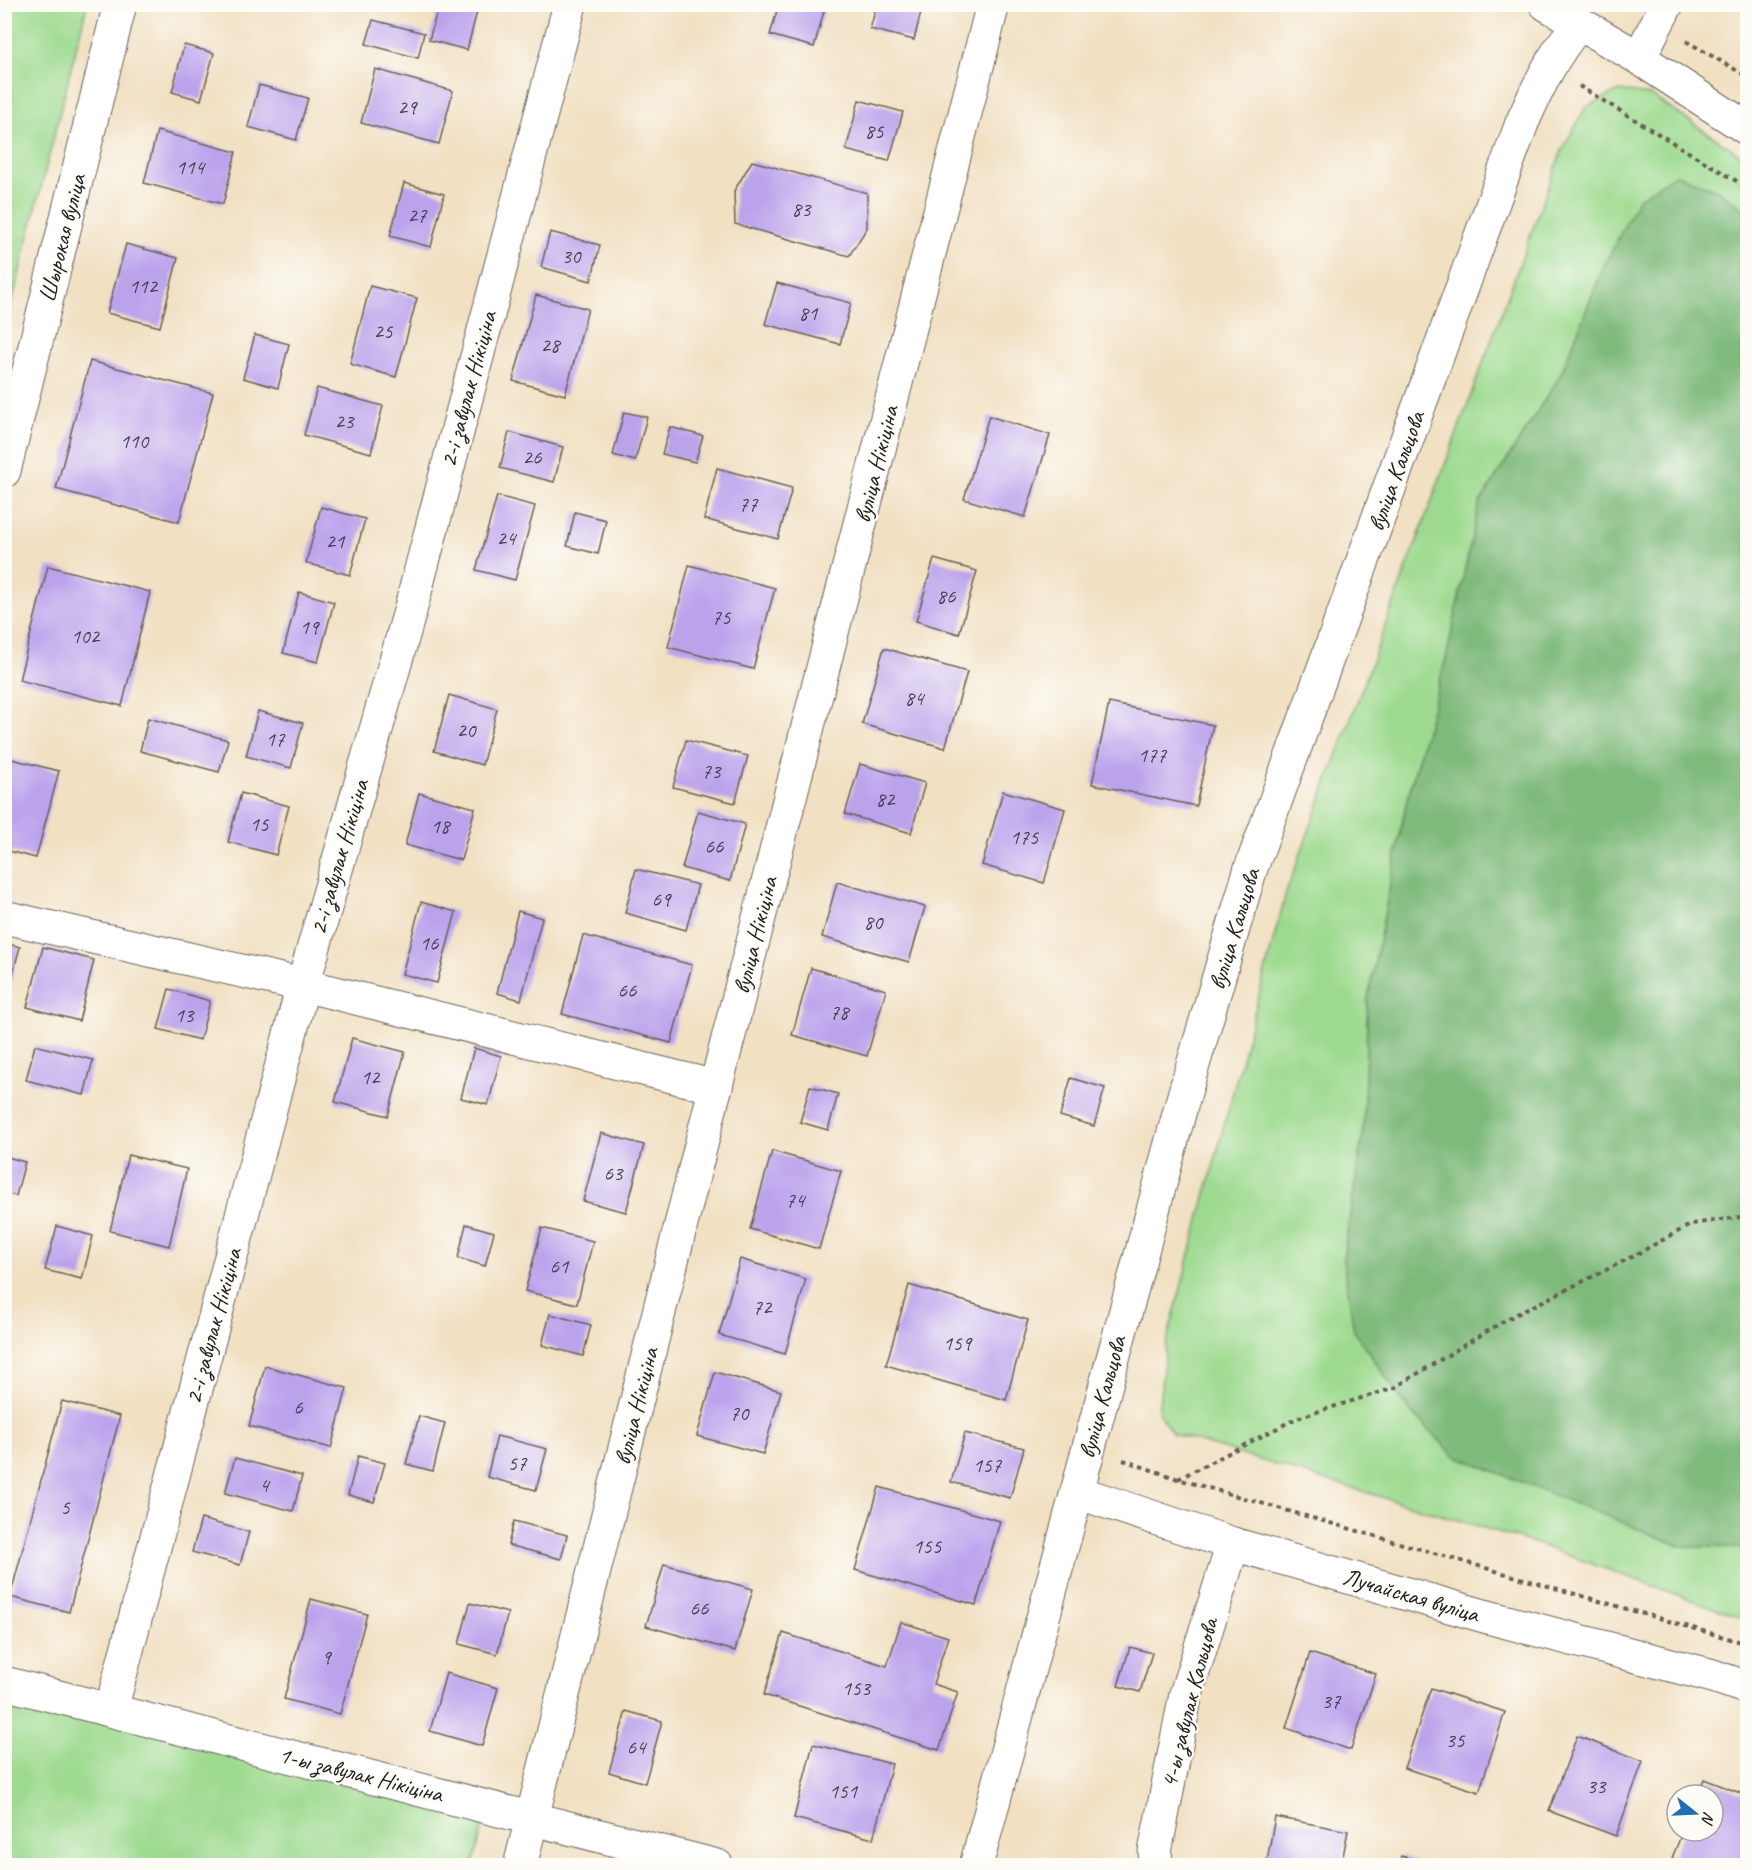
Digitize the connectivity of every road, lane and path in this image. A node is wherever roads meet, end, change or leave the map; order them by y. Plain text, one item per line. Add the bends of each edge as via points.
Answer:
1 (120, 4) edge
2 (570, 4) edge
3 (993, 4) edge
4 (1546, 4) edge
5 (1667, 4) edge
6 (1579, 24) junction
7 (1639, 58) junction
8 (1547, 67) junction
9 (1748, 129) edge
10 (1748, 188) edge
11 (4, 471) edge
12 (4, 917) edge
13 (303, 985) junction
14 (716, 1087) junction
15 (1748, 1216) edge
16 (1088, 1448) junction
17 (1178, 1479) junction
18 (1077, 1492) junction
19 (1233, 1544) junction
20 (1748, 1644) edge
21 (4, 1683) edge
22 (1748, 1688) edge
23 (111, 1710) junction
24 (533, 1819) junction
25 (520, 1866) edge
26 (717, 1866) edge
27 (976, 1866) edge
28 (1156, 1866) edge

1 - 11 street, Шырокая вуліца
2 - 13 street, 2-і завулак Нікіціна via 410,611
3 - 14 street, вуліца Нікіціна
4 - 6 street
5 - 7 street
6 - 7 street
6 - 8 street, вуліца Кальцова
7 - 9 street
8 - 10 path
8 - 16 street, вуліца Кальцова via 1522,123 1250,871
12 - 13 street
13 - 14 street
13 - 23 street, 2-і завулак Нікіціна
14 - 24 street, вуліца Нікіціна
15 - 17 path via 1692,1224 1507,1319 1394,1388 1297,1418
16 - 17 path
16 - 18 street, вуліца Кальцова
17 - 20 path
18 - 19 street, Лучайская вуліца
18 - 27 street, вуліца Кальцова
19 - 22 street, Лучайская вуліца
19 - 28 street, 4-ы завулак Кальцова via 1186,1694 1155,1852
21 - 23 street, 1-ы завулак Нікіціна
23 - 24 street, 1-ы завулак Нікіціна
24 - 25 street, вуліца Нікіціна
24 - 26 street, 1-ы завулак Нікіціна

